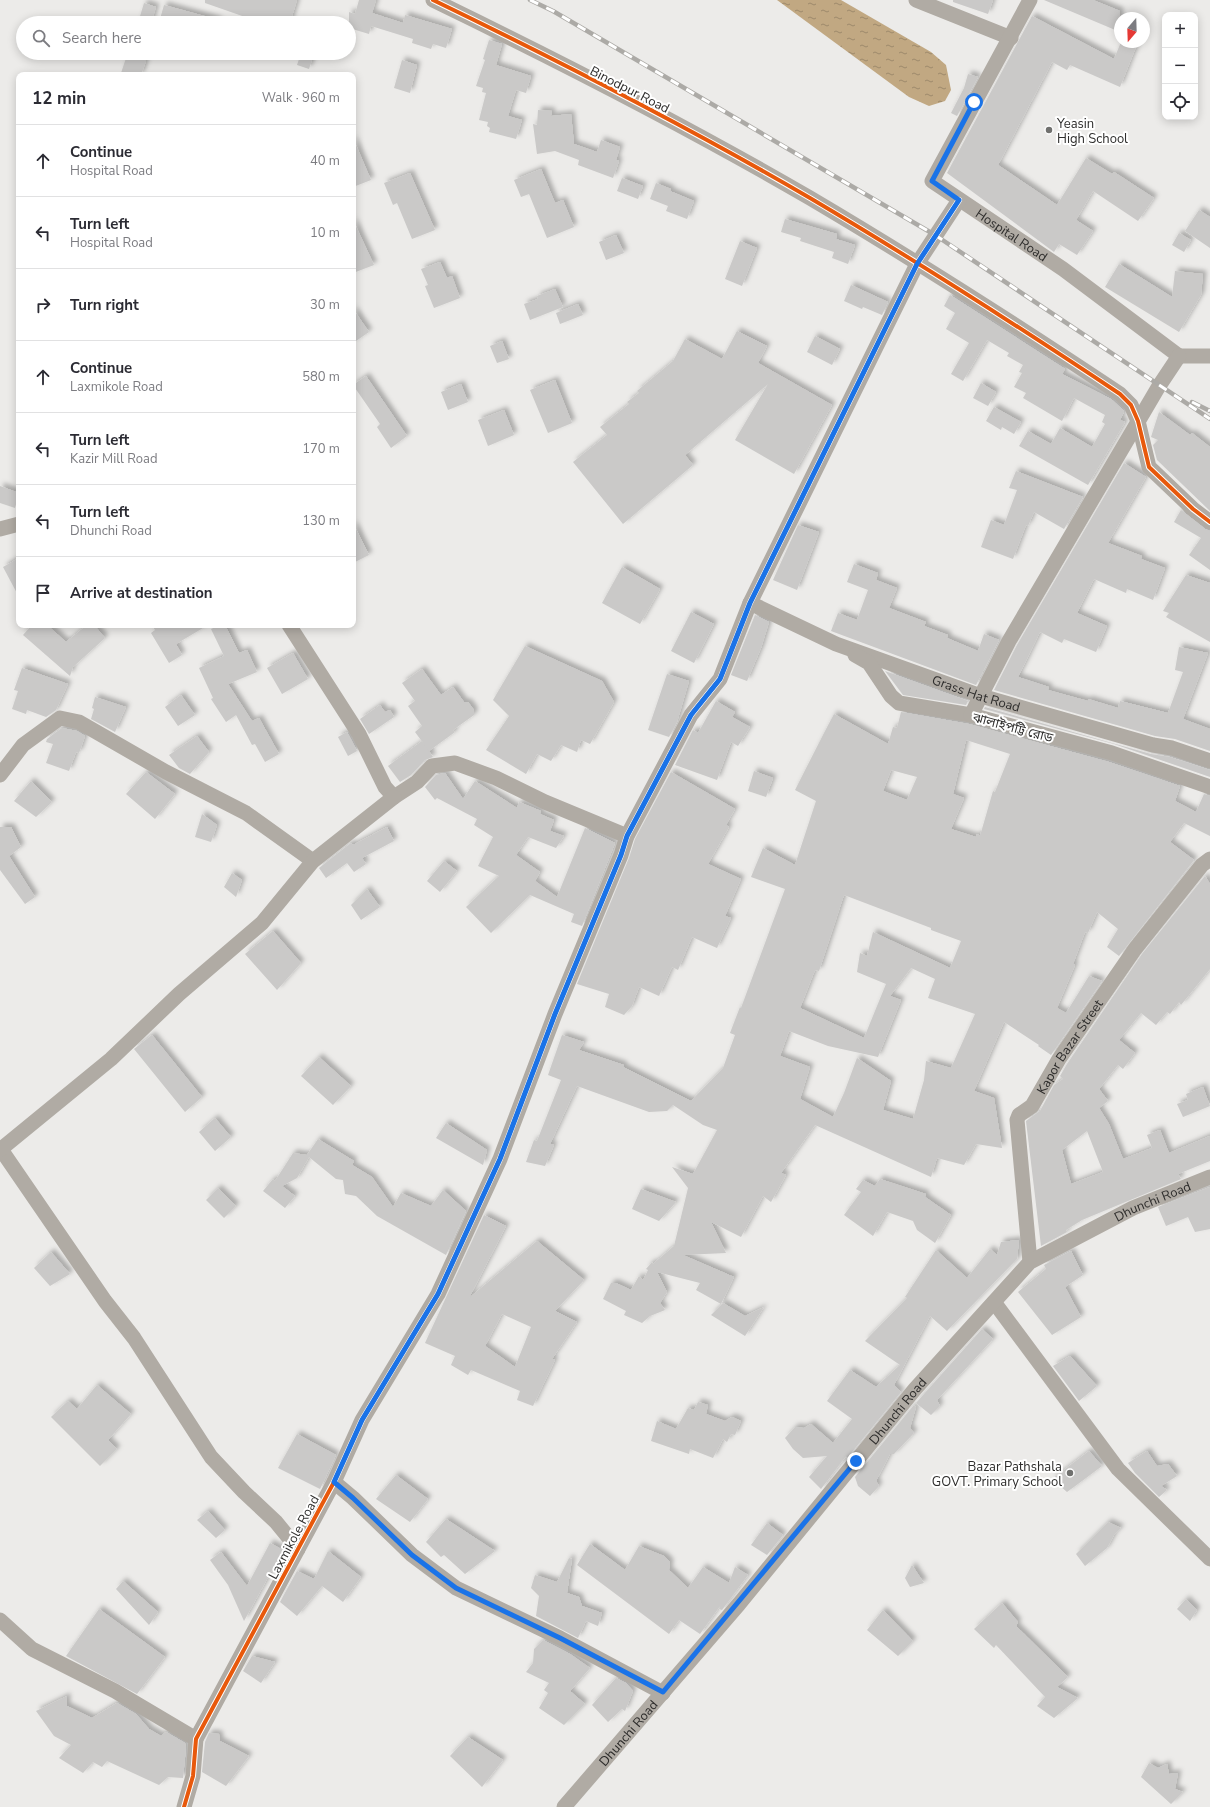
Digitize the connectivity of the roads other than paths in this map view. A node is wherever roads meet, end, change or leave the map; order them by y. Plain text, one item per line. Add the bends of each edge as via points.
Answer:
1 (433, 0) edge
2 (916, 0) edge
3 (1030, 0) edge
4 (1011, 38) junction
5 (959, 200) junction
6 (917, 264) junction
7 (1179, 356) junction
8 (1210, 356) edge
9 (1138, 421) junction
10 (1210, 522) edge
11 (16, 525) edge
12 (0, 529) edge
13 (750, 603) junction
14 (291, 628) edge
15 (836, 644) junction
16 (981, 696) junction
17 (971, 715) junction
18 (1210, 761) edge
19 (0, 775) edge
20 (1210, 787) edge
21 (394, 797) junction
22 (627, 836) junction
23 (1210, 859) edge
24 (313, 861) junction
25 (1, 1148) edge
26 (1210, 1177) edge
27 (1030, 1262) junction
28 (994, 1302) junction
29 (334, 1482) junction
30 (298, 1548) junction
31 (1210, 1559) edge
32 (0, 1620) edge
33 (663, 1692) junction
34 (196, 1739) junction
35 (184, 1807) edge
36 (564, 1807) edge

1 - 6 street, Binodpur Road via 650,110 809,198
2 - 4 street
3 - 4 street, Hospital Road
4 - 5 street, Hospital Road via 933,178 933,182
5 - 6 street, Laxmikole Road
5 - 7 street, Hospital Road via 1063,269
6 - 9 street, Binodpur Road via 1120,394 1131,405
6 - 13 street, Laxmikole Road
7 - 8 street
7 - 9 street
9 - 10 street, Binodpur Road via 1149,467
9 - 16 street via 1008,641
11 - 12 street
13 - 15 street, Grass Hat Road
13 - 22 street, Laxmikole Road via 720,679 691,715
14 - 21 street via 359,734 385,787
15 - 16 street, Grass Hat Road
15 - 17 street, ঝালাইপট্টি রোড via 869,663 891,696 899,703
16 - 17 street
16 - 18 street, Grass Hat Road via 1153,745 1172,748
17 - 20 street, ঝালাইপট্টি রোড via 1112,753
19 - 24 street via 23,745 60,718 79,722 166,772 246,813
21 - 22 street via 417,782 432,766 455,763 496,778 545,802
21 - 24 street
22 - 29 street, Laxmikole Road via 500,1159 438,1294 362,1420
23 - 27 street, Kapor Bazar Street via 1202,865 1139,943 1059,1059 1032,1106 1019,1115 1017,1120
24 - 25 street via 262,923 178,994 111,1059
25 - 30 street via 105,1301 134,1338 211,1457 276,1522
26 - 27 street, Dhunchi Road via 1133,1208
27 - 28 street, Dhunchi Road
28 - 31 street via 1118,1469
28 - 33 street, Dhunchi Road via 916,1389
29 - 30 street, Laxmikole Road
29 - 33 street via 412,1555 456,1588 560,1638
30 - 34 street, Laxmikole Road
32 - 34 street via 32,1649 115,1691
33 - 36 street, Dhunchi Road
34 - 35 street, Laxmikole Road via 193,1776

